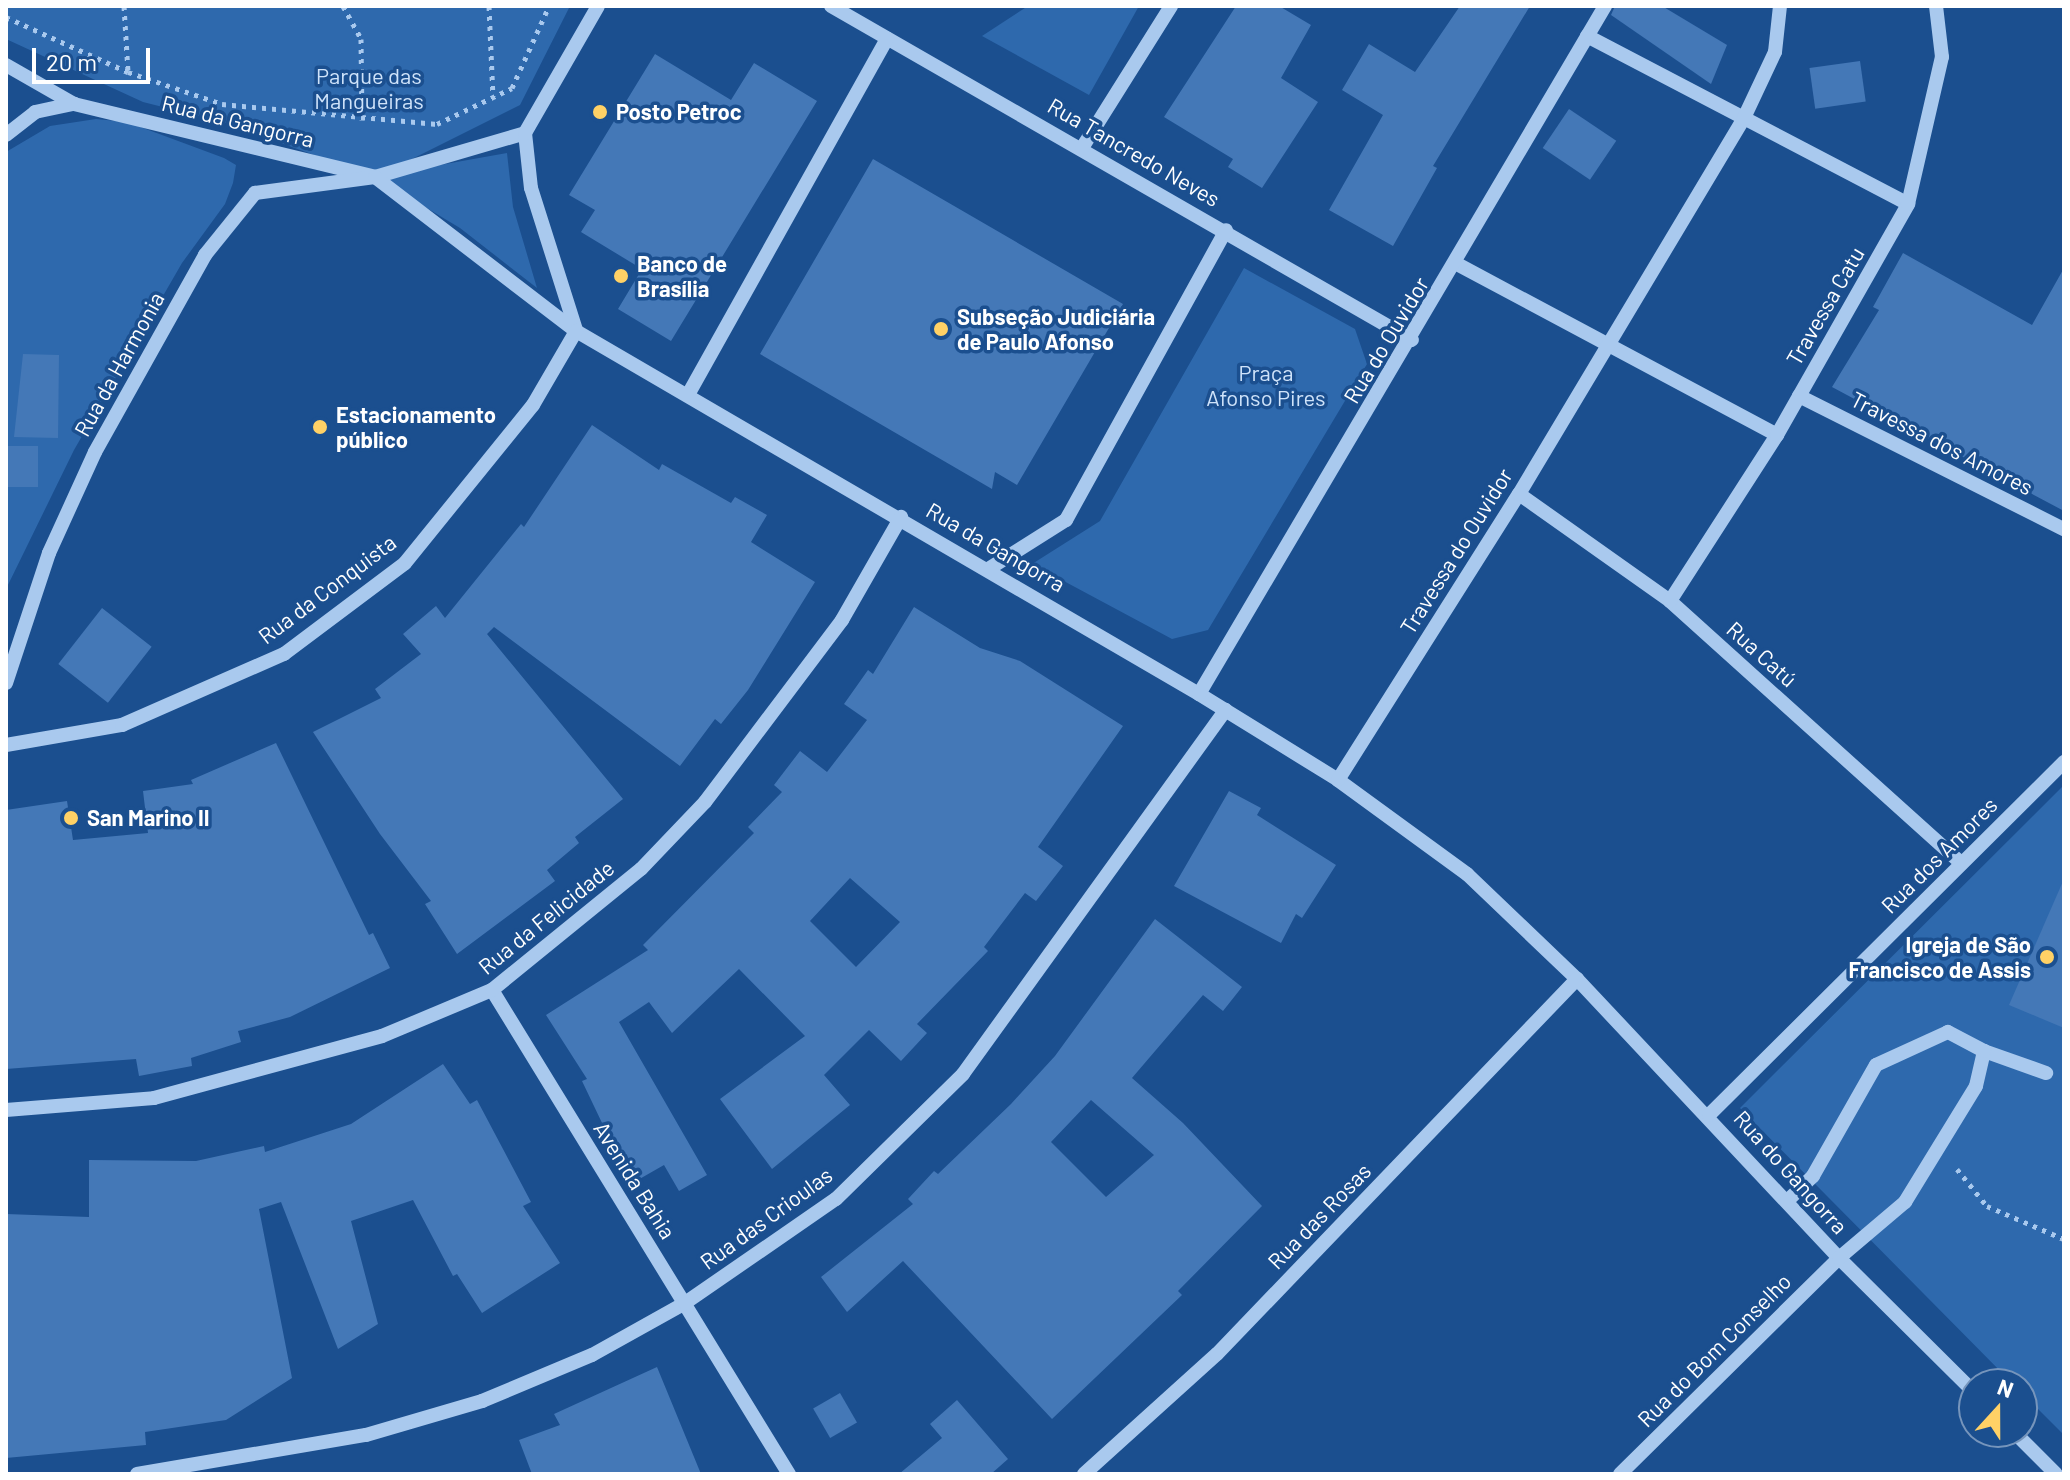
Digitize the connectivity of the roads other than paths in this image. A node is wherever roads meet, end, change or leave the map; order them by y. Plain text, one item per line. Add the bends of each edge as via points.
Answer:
1 (598, 6) edge
2 (831, 6) edge
3 (1171, 6) edge
4 (1605, 6) edge
5 (1780, 6) edge
6 (1936, 6) edge
7 (1587, 36) junction
8 (887, 38) junction
9 (6, 65) edge
10 (74, 104) junction
11 (1743, 120) junction
12 (525, 133) junction
13 (6, 135) edge
14 (1082, 148) junction
15 (375, 177) junction
16 (1908, 204) junction
17 (1226, 230) junction
18 (1457, 264) junction
19 (576, 331) junction
20 (1412, 340) junction
21 (1606, 342) junction
22 (689, 393) junction
23 (1799, 396) junction
24 (1777, 435) junction
25 (1519, 494) junction
26 (901, 517) junction
27 (2064, 529) edge
28 (990, 568) junction
29 (1670, 601) junction
30 (6, 683) edge
31 (1199, 694) junction
32 (1226, 710) junction
33 (6, 745) edge
34 (2064, 762) edge
35 (1338, 780) junction
36 (1961, 863) junction
37 (1577, 979) junction
38 (492, 990) junction
39 (1984, 1051) junction
40 (2046, 1073) dead end
41 (6, 1110) edge
42 (1709, 1115) junction
43 (1787, 1201) junction
44 (1839, 1258) junction
45 (685, 1303) junction
46 (1958, 1376) edge
47 (2032, 1448) edge
48 (2060, 1473) edge
49 (137, 1474) edge
50 (789, 1474) edge
51 (1084, 1474) edge
52 (1620, 1474) edge

1 - 12 street
2 - 8 street, Rua Tancredo Neves
3 - 14 street
4 - 7 street, Rua do Ouvidor
5 - 11 street, Travessa do Ouvidor via 1775,52
6 - 16 street, Travessa Catu via 1942,57
7 - 11 street
7 - 18 street, Rua do Ouvidor
8 - 14 street, Rua Tancredo Neves
8 - 22 street
9 - 10 street, Rua da Gangorra
10 - 13 street via 35,112
10 - 15 street, Rua da Gangorra
11 - 16 street
11 - 21 street, Travessa do Ouvidor
12 - 15 street, Rua da Gangorra
12 - 19 street via 531,188
14 - 17 street, Rua Tancredo Neves
15 - 19 street, Rua da Gangorra
15 - 30 street, Rua da Harmonia via 255,193 205,255 95,452 49,553
16 - 23 street, Travessa Catu
17 - 20 street, Rua Tancredo Neves
17 - 28 street via 1066,520
18 - 20 street, Rua do Ouvidor
18 - 21 street
19 - 22 street, Rua da Gangorra
19 - 33 street, Rua da Conquista via 533,405 405,563 284,654 122,725
20 - 31 street, Rua do Ouvidor
21 - 24 street
21 - 25 street, Travessa do Ouvidor
22 - 26 street, Rua da Gangorra
23 - 24 street, Travessa Catu
23 - 27 street, Travessa dos Amores
24 - 29 street, Travessa Catu
25 - 29 street, Rua Catú
25 - 35 street, Travessa do Ouvidor
26 - 28 street, Rua da Gangorra
26 - 38 street, Rua da Felicidade via 842,620 705,802 641,869
28 - 31 street, Rua da Gangorra
29 - 36 street, Rua Catú
31 - 32 street, Rua da Gangorra
32 - 35 street, Rua da Gangorra
32 - 45 street, Rua das Crioulas via 963,1074 836,1199
34 - 36 street, Rua dos Amores
35 - 37 street, Rua da Gangorra via 1467,874
36 - 42 street, Rua dos Amores
37 - 42 street, Rua do Gangorra
37 - 51 street, Rua das Rosas via 1217,1354
38 - 41 street, Rua da Felicidade via 382,1036 154,1098
38 - 45 street, Avenida Bahia
39 - 40 street
39 - 43 street via 1948,1032 1876,1065 1813,1176
39 - 44 street, Rua do Bom Conselho via 1976,1086 1905,1202
42 - 43 street, Rua do Gangorra
43 - 44 street, Rua do Gangorra
44 - 46 street, Rua do Gangorra
44 - 52 street, Rua do Bom Conselho
45 - 49 street, Rua das Crioulas via 592,1355 482,1401 366,1435
45 - 50 street, Avenida Bahia
47 - 48 street

